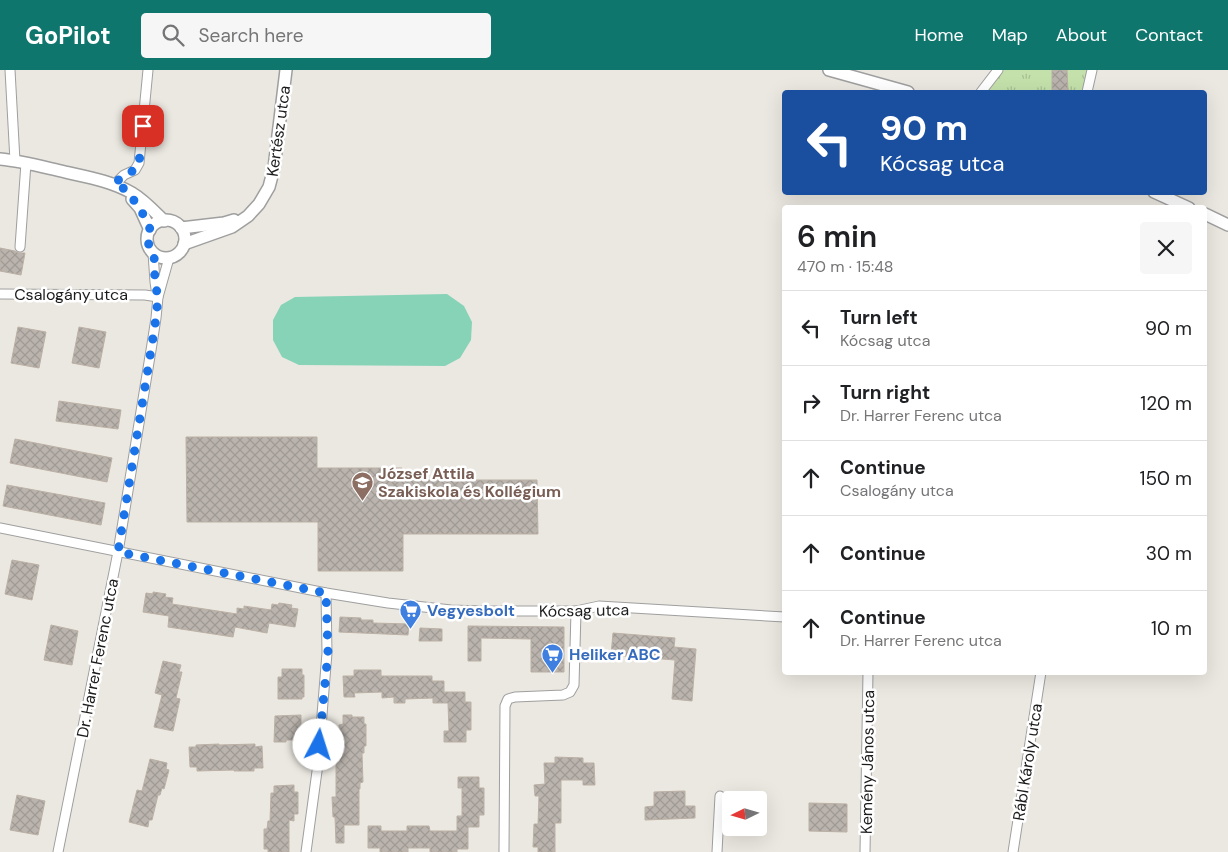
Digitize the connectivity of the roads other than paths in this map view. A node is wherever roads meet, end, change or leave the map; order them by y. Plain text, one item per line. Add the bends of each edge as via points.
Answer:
1 (10, 70) edge
2 (148, 70) edge
3 (286, 70) edge
4 (829, 70) edge
5 (998, 70) edge
6 (1092, 70) edge
7 (901, 90) edge
8 (983, 90) edge
9 (1087, 90) edge
10 (0, 159) edge
11 (20, 162) junction
12 (114, 184) junction
13 (125, 189) junction
14 (1161, 195) edge
15 (1182, 205) edge
16 (1207, 215) edge
17 (248, 216) junction
18 (164, 220) junction
19 (1228, 225) edge
20 (181, 228) junction
21 (150, 230) junction
22 (184, 244) junction
23 (20, 247) dead end
24 (154, 253) junction
25 (169, 258) junction
26 (0, 294) edge
27 (158, 298) junction
28 (0, 528) edge
29 (118, 552) junction
30 (326, 593) junction
31 (576, 611) junction
32 (782, 617) edge
33 (868, 675) edge
34 (1041, 675) edge
35 (720, 796) dead end
36 (58, 852) edge
37 (306, 852) edge
38 (504, 852) edge
39 (717, 852) edge
40 (865, 852) edge
41 (1013, 852) edge

1 - 11 street
2 - 12 street via 139,163 135,170
3 - 17 street, Kertész utca via 270,187
4 - 7 street
5 - 8 street
6 - 9 street
10 - 11 street
11 - 12 street
11 - 23 street
12 - 13 street
13 - 18 street
13 - 21 street via 140,208
14 - 15 street
16 - 19 street
17 - 20 street
17 - 22 street, Kertész utca via 232,227
18 - 20 street
18 - 21 street
20 - 22 street
21 - 24 street via 148,242
22 - 25 street via 179,253
24 - 25 street
24 - 27 street
25 - 27 street, Dr. Harrer Ferenc utca
26 - 27 street, Csalogány utca via 145,294
27 - 29 street, Dr. Harrer Ferenc utca
28 - 29 street, Kócsag utca
29 - 30 street, Kócsag utca
29 - 36 street, Dr. Harrer Ferenc utca
30 - 31 street, Kócsag utca via 451,610
30 - 37 street via 328,653
31 - 32 street, Kócsag utca via 600,606
31 - 38 street via 574,685 570,692 516,697 508,699 505,706
33 - 40 street, Kemény János utca
34 - 41 street, Rábl Károly utca
35 - 39 street

